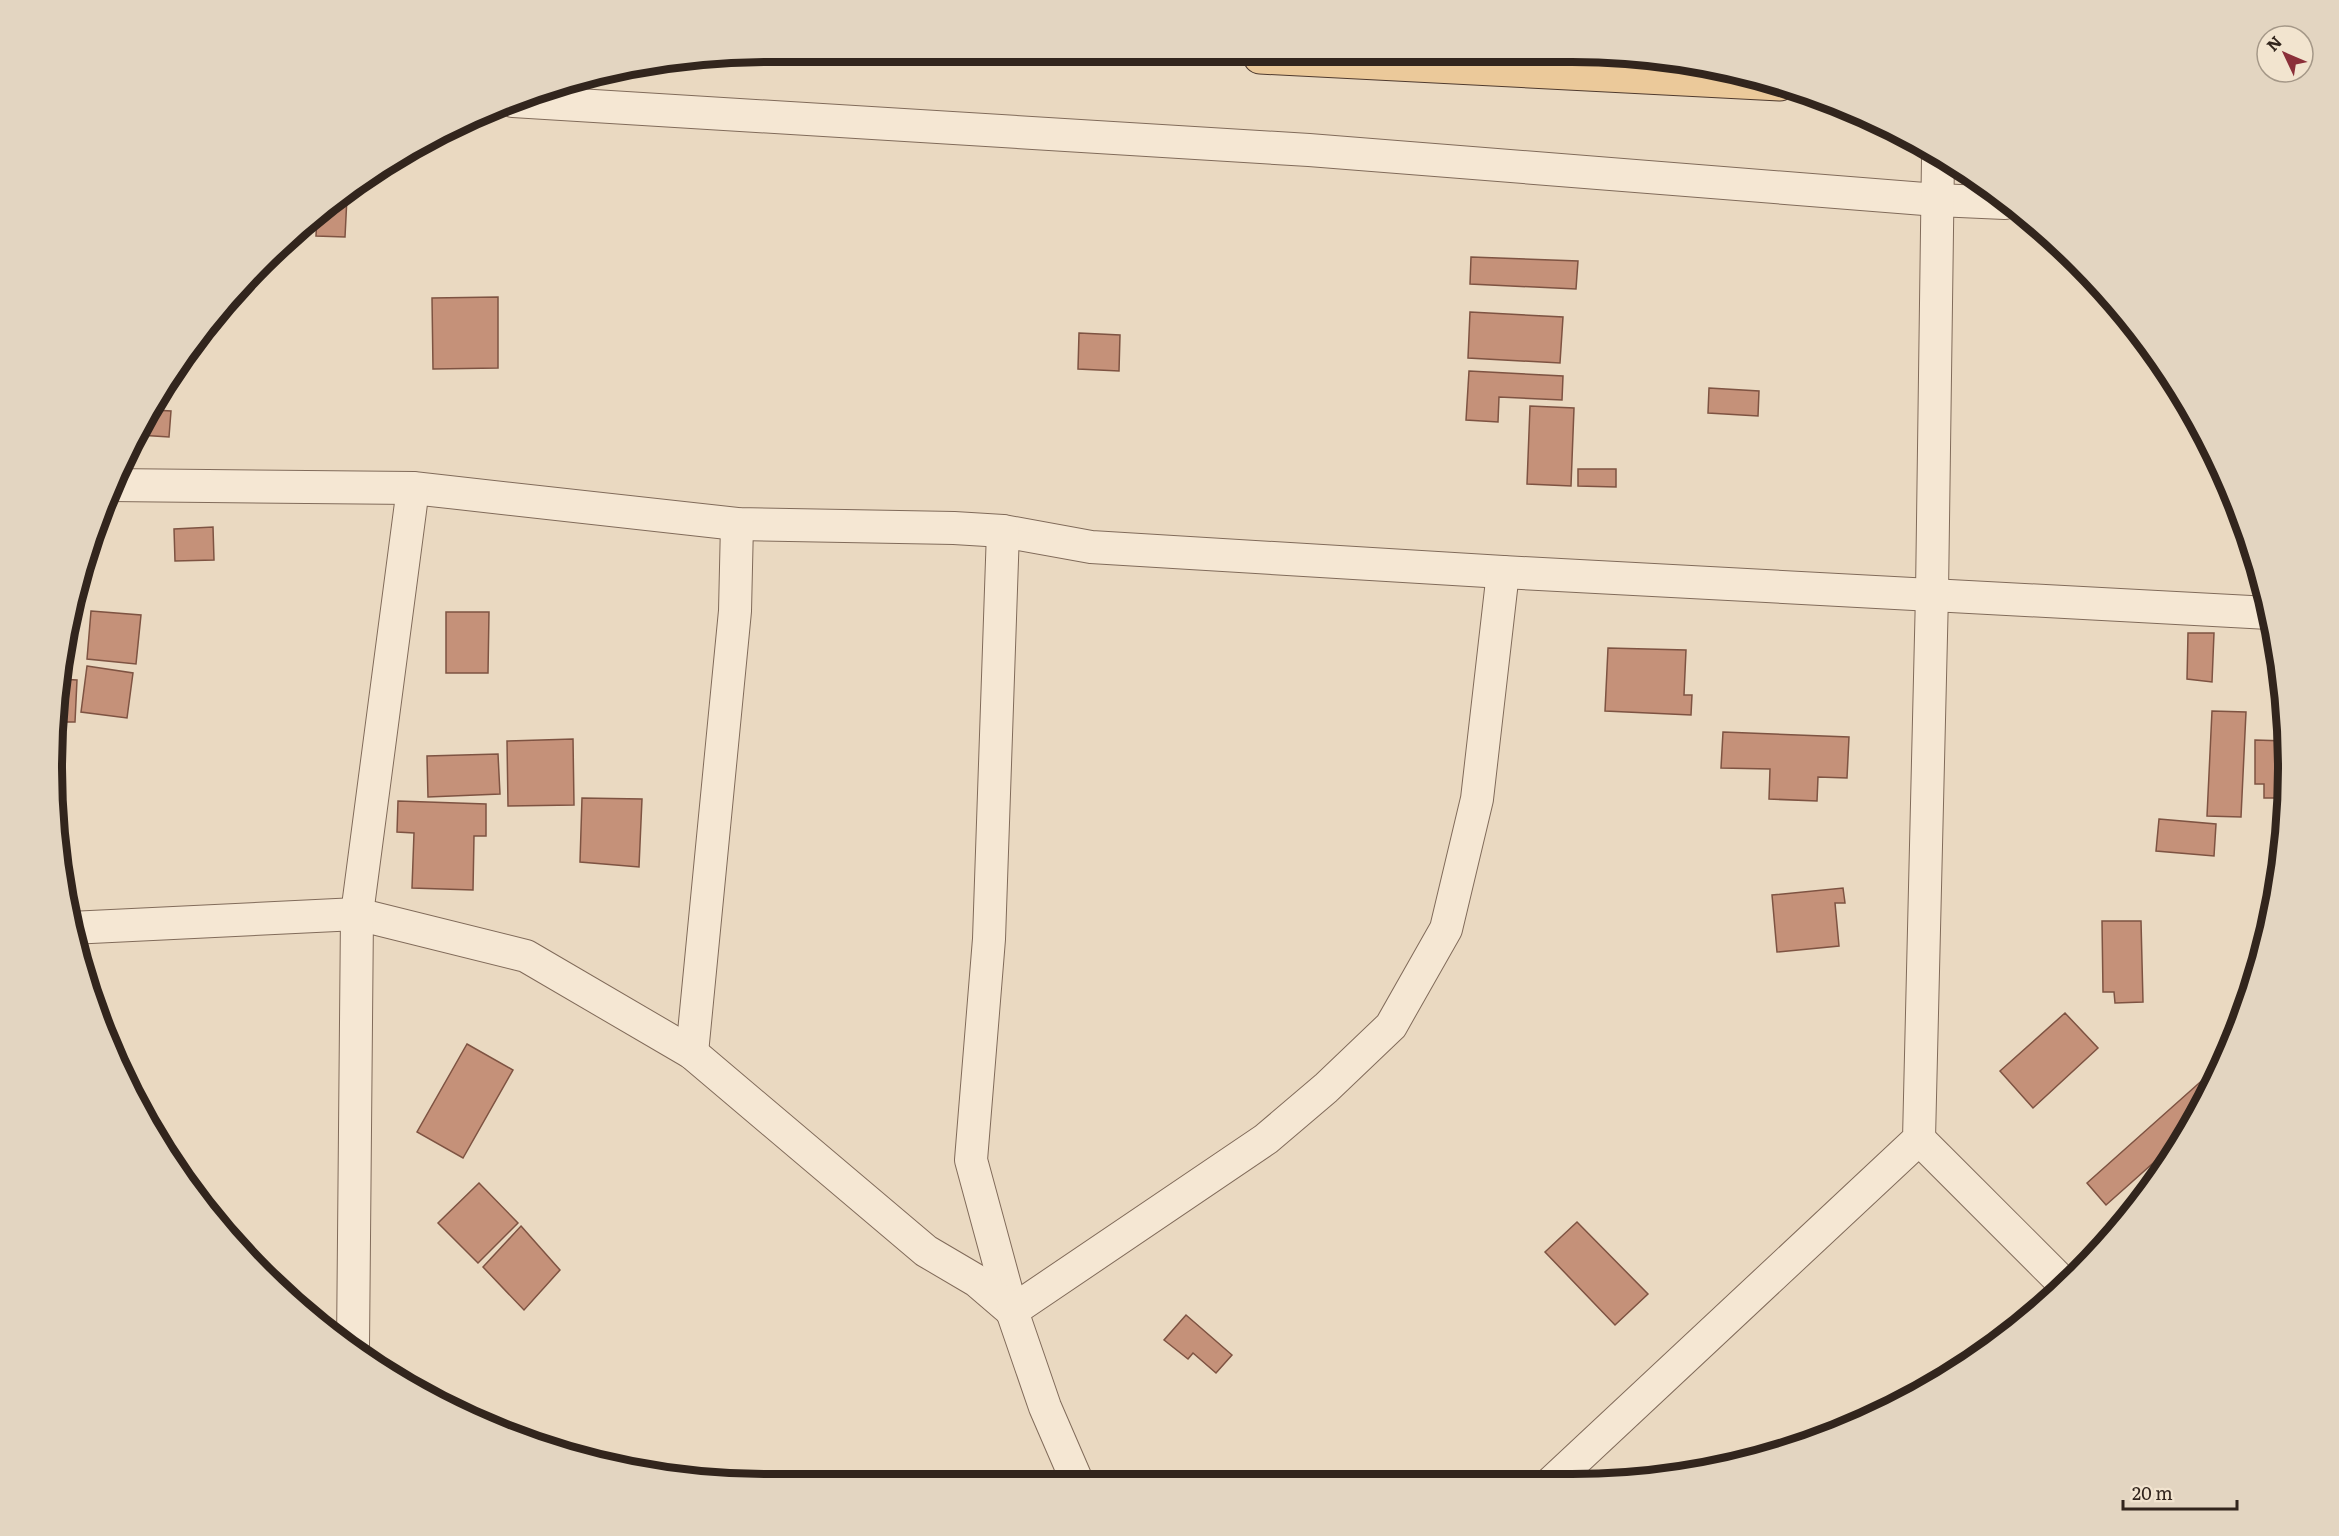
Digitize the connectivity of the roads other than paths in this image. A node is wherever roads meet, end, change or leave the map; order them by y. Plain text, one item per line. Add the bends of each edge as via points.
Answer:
1 (1356, 62) edge
2 (1737, 82) edge
3 (532, 102) edge
4 (1938, 165) edge
5 (1937, 200) junction
6 (1995, 203) edge
7 (121, 485) edge
8 (413, 488) junction
9 (737, 524) junction
10 (1003, 531) junction
11 (1503, 572) junction
12 (1932, 594) junction
13 (2260, 612) edge
14 (357, 914) junction
15 (80, 927) edge
16 (692, 1053) junction
17 (1919, 1139) junction
18 (2059, 1279) edge
19 (1012, 1311) junction
20 (353, 1340) edge
21 (1074, 1474) edge
22 (1561, 1474) edge

1 - 2 main road
3 - 5 street via 1310,150
4 - 5 street
5 - 6 street
5 - 12 street
7 - 8 street
8 - 9 street
8 - 14 street
9 - 10 street
9 - 16 street via 735,611
10 - 11 street via 1091,547
10 - 19 street via 989,939 971,1160
11 - 12 street
11 - 19 street via 1477,799 1446,929 1391,1026 1266,1139
12 - 13 street
12 - 17 street
14 - 15 street
14 - 16 street via 526,956
14 - 20 street
16 - 19 street via 926,1251 977,1281
17 - 18 street
17 - 22 street
19 - 21 street via 1045,1407

